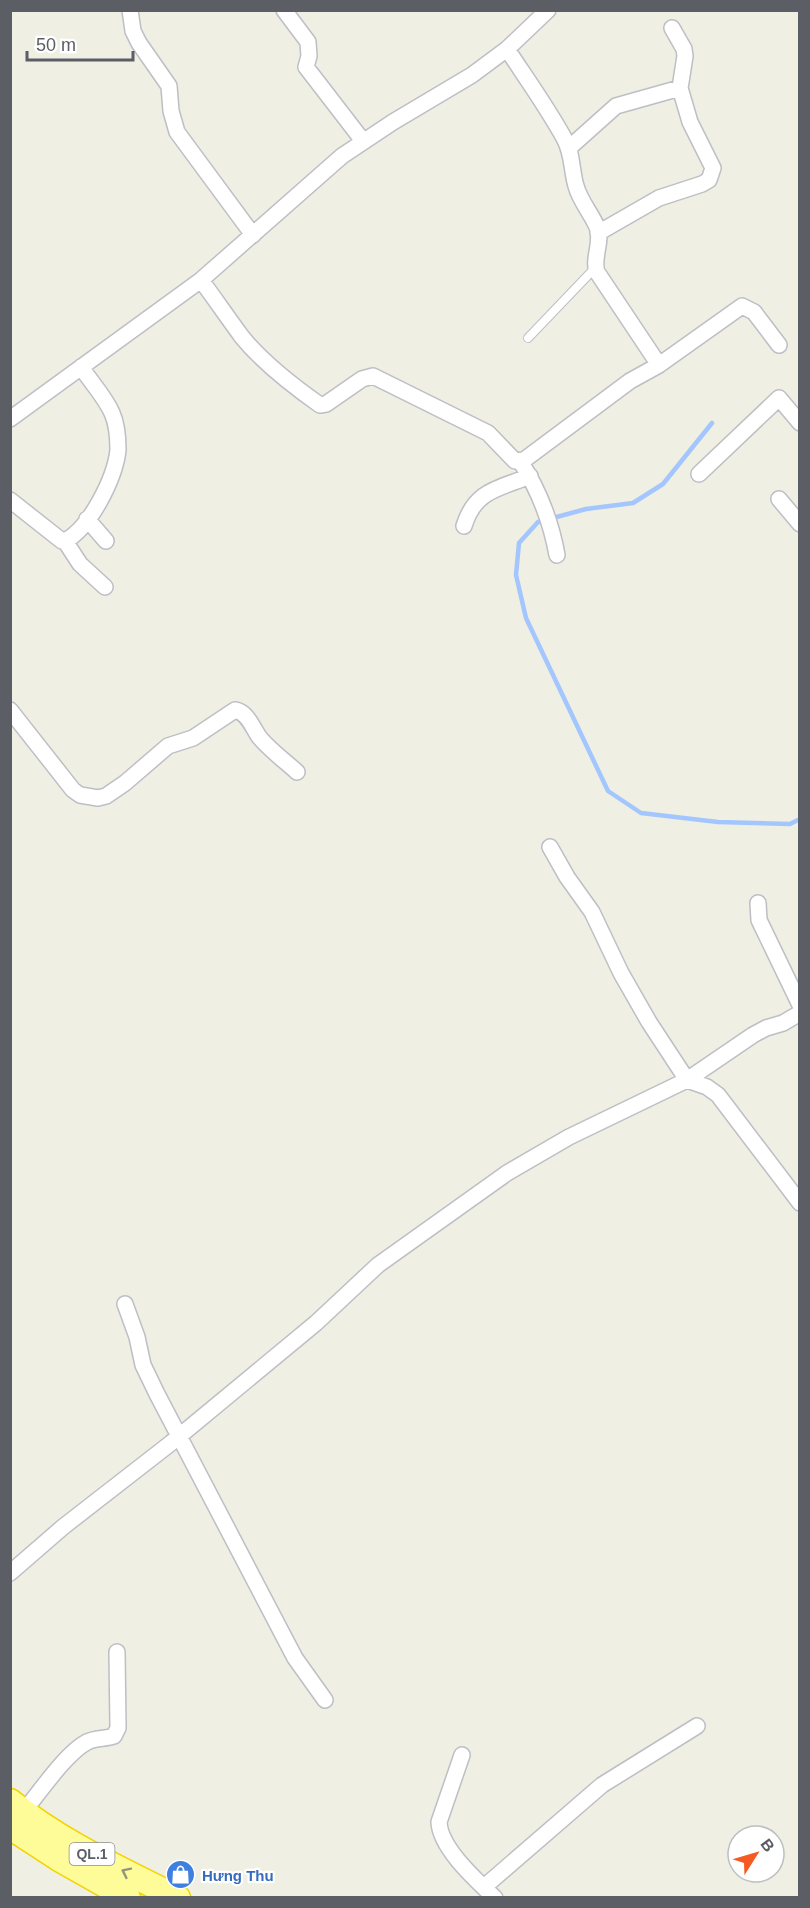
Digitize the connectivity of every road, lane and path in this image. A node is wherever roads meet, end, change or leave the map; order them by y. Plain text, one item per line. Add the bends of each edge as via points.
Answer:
1 (284, 10) edge
2 (548, 10) edge
3 (134, 12) edge
4 (672, 28) dead end
5 (507, 48) junction
6 (680, 88) junction
7 (363, 141) junction
8 (569, 148) junction
9 (598, 233) junction
10 (253, 235) junction
11 (595, 268) junction
12 (201, 280) junction
13 (528, 338) dead end
14 (779, 345) dead end
15 (658, 365) junction
16 (81, 367) junction
17 (10, 419) edge
18 (800, 423) edge
19 (520, 461) junction
20 (699, 474) dead end
21 (530, 476) junction
22 (779, 499) dead end
23 (10, 500) edge
24 (87, 519) junction
25 (800, 524) edge
26 (464, 526) dead end
27 (65, 541) junction
28 (106, 541) dead end
29 (558, 555) dead end
30 (105, 587) dead end
31 (10, 710) edge
32 (297, 772) dead end
33 (550, 847) dead end
34 (758, 903) dead end
35 (800, 1006) edge
36 (799, 1013) edge
37 (687, 1080) junction
38 (800, 1203) edge
39 (125, 1304) dead end
40 (179, 1437) junction
41 (10, 1573) edge
42 (117, 1652) dead end
43 (326, 1700) dead end
44 (697, 1725) dead end
45 (462, 1755) dead end
46 (15, 1813) edge
47 (490, 1892) edge
48 (128, 1898) edge
49 (178, 1898) edge

1 - 7 street via 308,42 306,67
2 - 5 street
3 - 10 street via 133,31 169,86 177,132
4 - 6 street via 685,56
5 - 7 street via 457,85
5 - 8 street
6 - 8 street via 616,106
6 - 9 street via 690,122 713,168 712,175 702,184 659,198
7 - 10 street
8 - 9 street via 576,186
9 - 11 street
10 - 12 street
11 - 13 lane
11 - 15 street
12 - 16 street
12 - 19 street via 243,338 320,405 362,379 374,376 488,433 515,461
14 - 15 street via 754,312 742,306
15 - 19 street
16 - 17 street
16 - 24 street via 112,413 118,451 104,495
18 - 20 street via 779,398
19 - 21 street
21 - 26 street via 481,496 468,512
21 - 29 street via 551,526
22 - 25 street
23 - 27 street
24 - 27 street
24 - 28 street
27 - 30 street via 80,564
31 - 32 street via 72,790 88,797 106,796 168,746 193,738 235,710 246,716 261,739
33 - 37 street via 592,912 649,1022
34 - 35 street via 759,920
35 - 36 street
36 - 37 street via 753,1035
37 - 38 street via 718,1095
37 - 40 street via 569,1137 507,1173 378,1265 316,1323
39 - 40 street via 143,1365
40 - 41 street
40 - 43 street via 295,1658
42 - 46 street via 118,1728 114,1736 86,1742
44 - 47 street via 602,1785
45 - 47 street via 439,1831 451,1851
46 - 48 highway, QL.1 via 59,1859
49 -> 46 highway, QL.1

